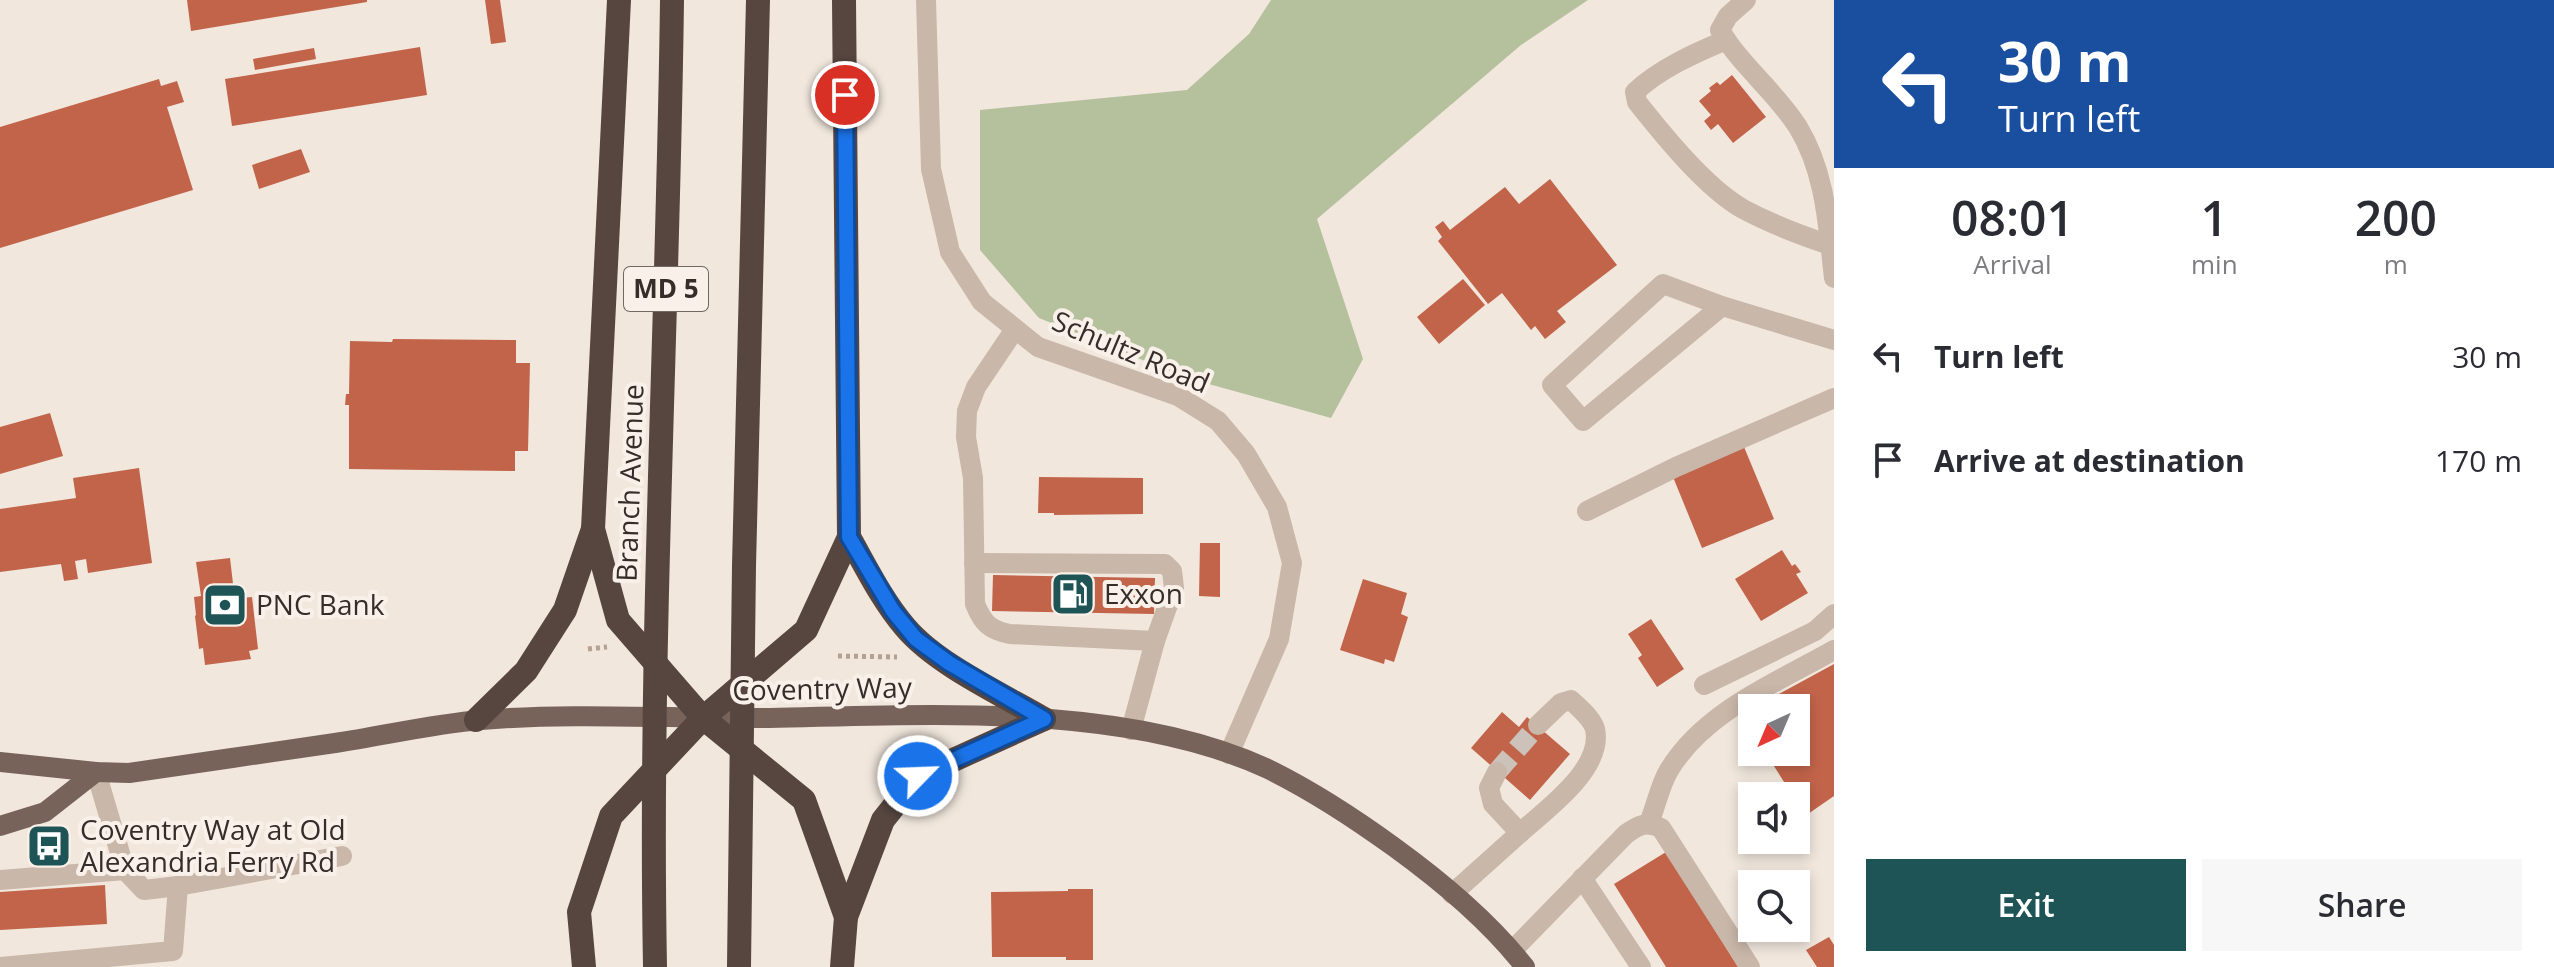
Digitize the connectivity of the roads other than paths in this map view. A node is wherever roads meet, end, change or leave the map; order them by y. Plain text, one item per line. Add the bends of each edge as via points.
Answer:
1 (619, 0) edge
2 (672, 0) edge
3 (758, 0) edge
4 (844, 0) edge
5 (926, 0) edge
6 (1746, 0) edge
7 (1726, 40) junction
8 (1830, 245) junction
9 (1834, 278) edge
10 (1722, 306) junction
11 (1015, 329) junction
12 (1834, 340) edge
13 (1834, 398) edge
14 (1587, 511) dead end
15 (593, 529) junction
16 (849, 537) junction
17 (974, 563) junction
18 (1834, 614) edge
19 (1155, 641) junction
20 (1834, 650) edge
21 (1704, 685) dead end
22 (703, 718) junction
23 (1044, 719) junction
24 (476, 720) junction
25 (1538, 725) tunnel mouth
26 (1131, 730) junction
27 (1229, 754) junction
28 (0, 762) edge
29 (96, 772) junction
30 (1497, 772) tunnel mouth
31 (1649, 823) junction
32 (0, 826) edge
33 (1520, 833) junction
34 (342, 856) dead end
35 (125, 870) junction
36 (1582, 878) junction
37 (0, 880) edge
38 (178, 886) junction
39 (1452, 894) junction
40 (846, 917) junction
41 (174, 959) edge
42 (1519, 959) edge
43 (0, 967) edge
44 (584, 967) edge
45 (655, 967) edge
46 (739, 967) edge
47 (842, 967) edge
48 (1641, 967) edge
49 (1750, 967) edge

1 - 15 highway
2 - 45 highway, Branch Avenue / MD 5 via 657,578
3 - 46 highway
4 - 16 highway
5 - 11 street, Schultz Road via 931,169 950,252 982,302
6 - 7 street via 1720,30
7 - 8 street via 1779,102 1810,149 1828,212
7 - 8 street via 1645,82 1635,92 1637,102 1710,183 1741,208
8 - 9 street
10 - 10 street via 1663,284 1552,385 1583,421
10 - 12 street
11 - 17 street via 976,387 967,411
11 - 27 street, Schultz Road via 1038,347 1178,396 1218,421 1246,454 1277,507 1292,563 1279,639
13 - 14 street
15 - 22 highway via 618,620
15 - 24 highway via 565,610 526,671
16 - 22 highway via 806,630
16 - 23 highway via 916,639
17 - 19 street via 975,604 993,631
17 - 19 street via 1165,564 1172,571 1174,588
18 - 21 street via 1815,631
19 - 26 street
20 - 31 street via 1706,725 1668,771
22 - 23 main road, Coventry Way
22 - 24 main road, Coventry Way
22 - 40 highway via 804,800
22 - 44 highway via 611,816 579,912
23 - 26 main road, Coventry Way
23 - 40 highway via 918,776 883,820
24 - 29 main road, Coventry Way via 129,773
25 - 33 street via 1571,700 1595,729 1594,752 1581,776
26 - 27 main road, Coventry Way
27 - 39 main road, Coventry Way via 1328,802
28 - 29 main road, Coventry Way
29 - 32 main road via 45,812
29 - 35 street
30 - 33 street via 1489,788 1493,804
31 - 36 street via 1626,834
31 - 49 street via 1661,828
33 - 39 street
34 - 38 street
35 - 37 street
35 - 38 street via 144,890
36 - 42 street
36 - 48 street
38 - 41 street
39 - 42 main road, Coventry Way
40 - 47 highway
41 - 43 street

